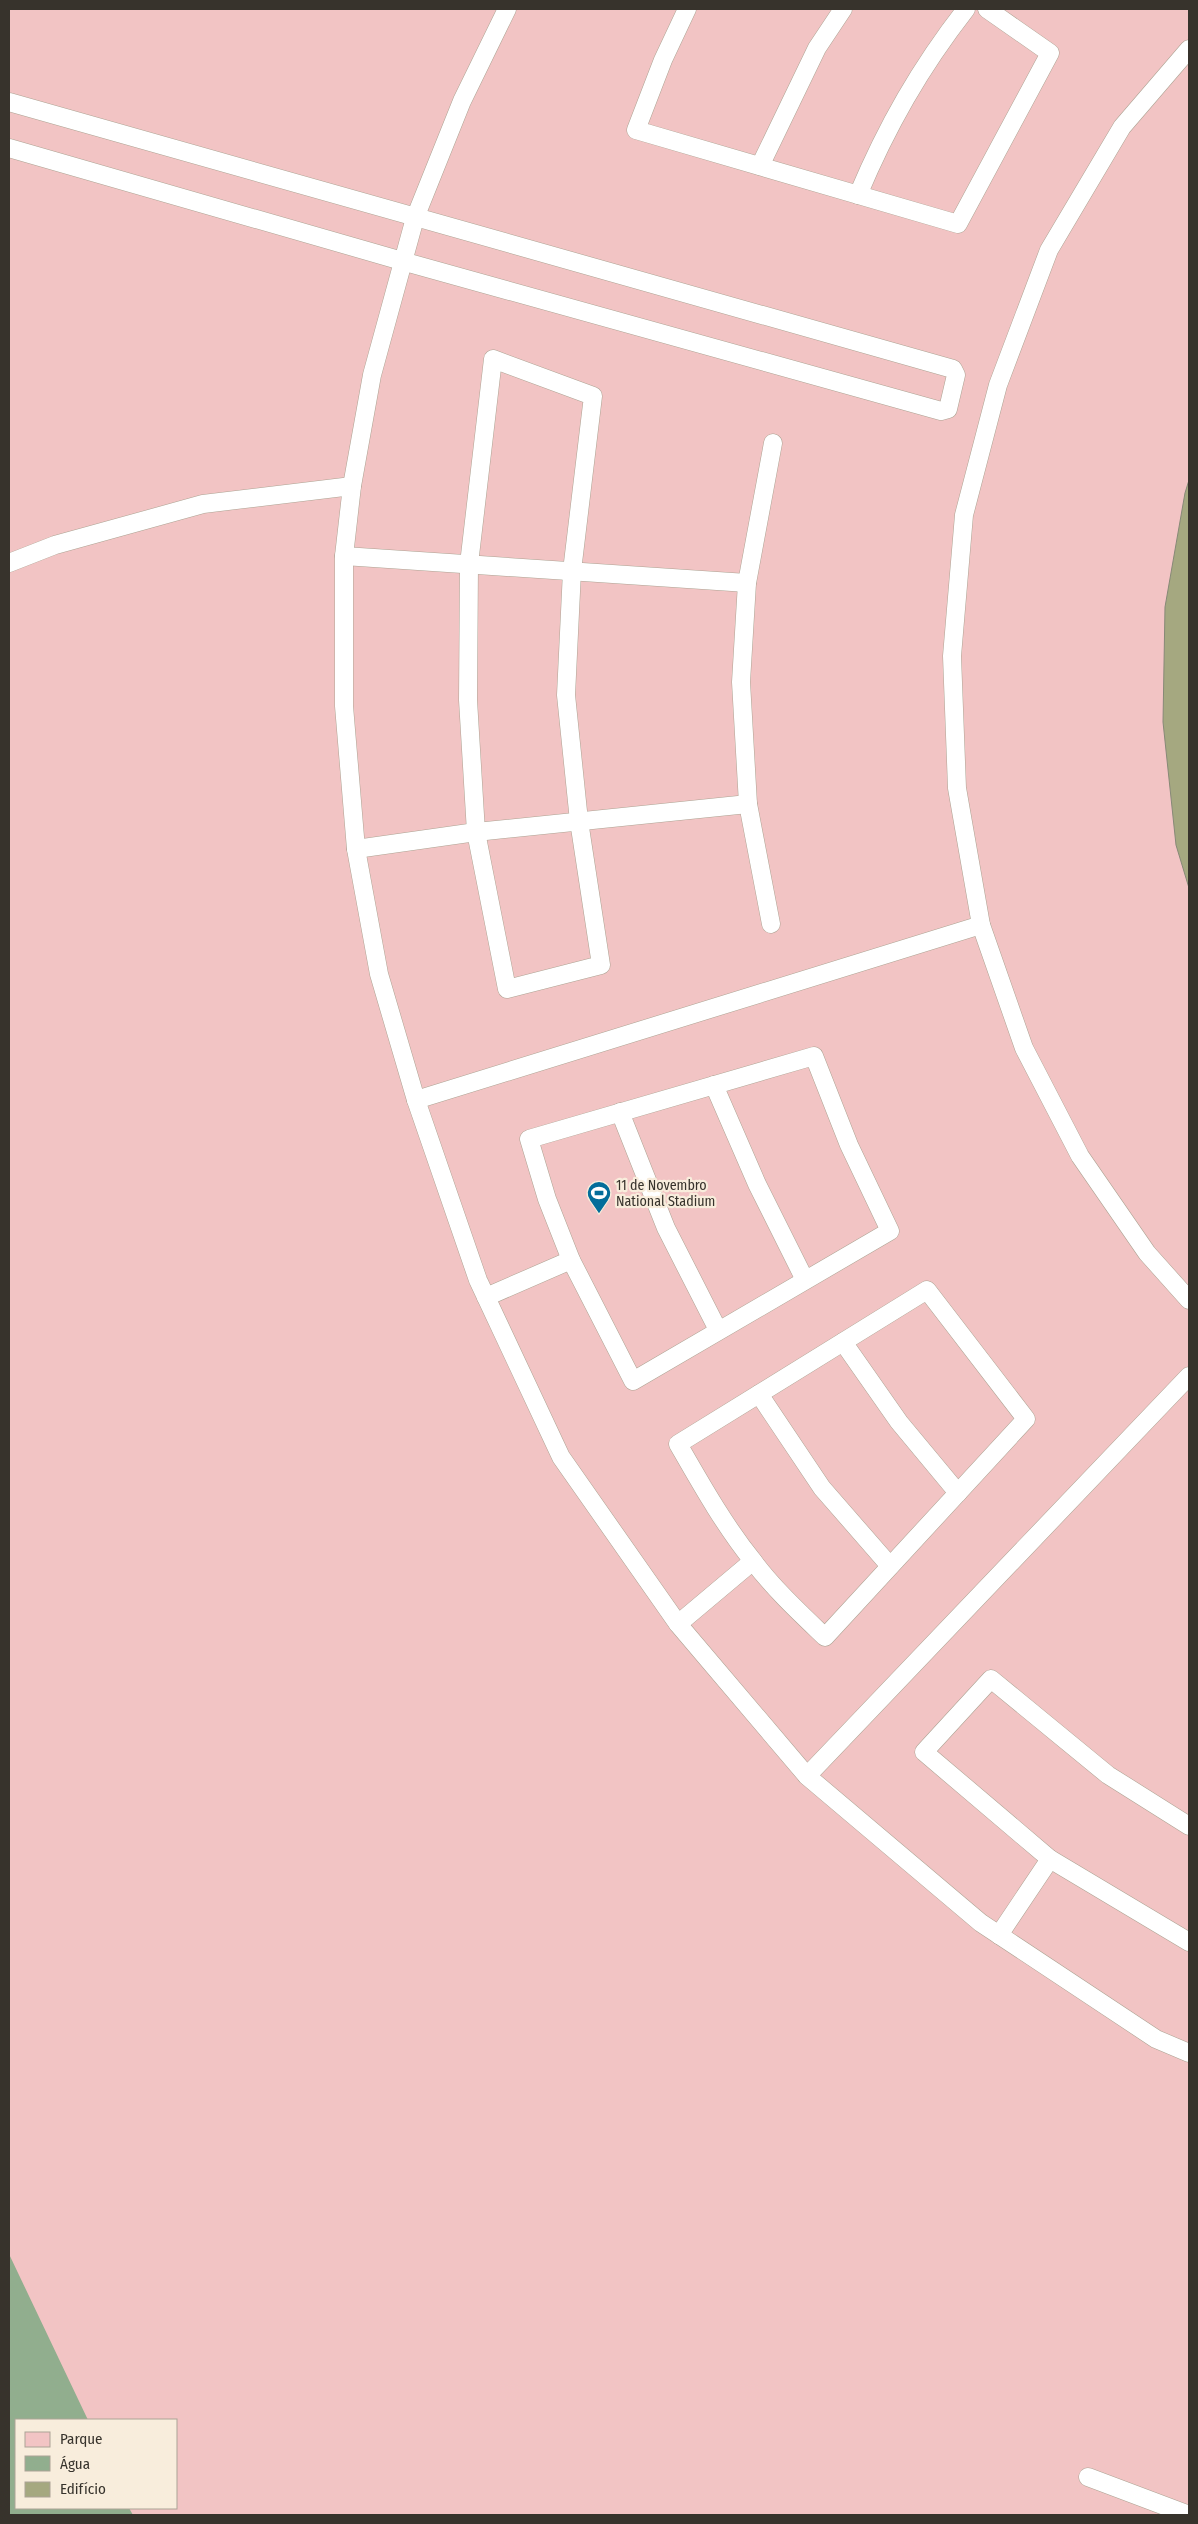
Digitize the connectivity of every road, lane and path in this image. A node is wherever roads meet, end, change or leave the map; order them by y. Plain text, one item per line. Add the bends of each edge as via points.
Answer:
1 (507, 9) edge
2 (687, 9) edge
3 (843, 9) edge
4 (966, 9) edge
5 (988, 9) edge
6 (1189, 49) edge
7 (9, 102) edge
8 (9, 148) edge
9 (760, 166) junction
10 (858, 195) junction
11 (415, 218) junction
12 (402, 261) junction
13 (773, 443) dead end
14 (352, 486) junction
15 (344, 556) junction
16 (9, 563) edge
17 (469, 564) junction
18 (572, 571) junction
19 (747, 583) junction
20 (748, 804) junction
21 (579, 821) junction
22 (476, 832) junction
23 (356, 849) junction
24 (771, 924) dead end
25 (981, 925) junction
26 (714, 1085) junction
27 (416, 1100) junction
28 (620, 1112) junction
29 (571, 1260) junction
30 (805, 1280) junction
31 (486, 1297) junction
32 (1189, 1300) edge
33 (718, 1330) junction
34 (843, 1342) junction
35 (1189, 1376) edge
36 (758, 1394) junction
37 (958, 1493) junction
38 (753, 1561) junction
39 (890, 1566) junction
40 (678, 1624) junction
41 (807, 1776) junction
42 (1189, 1826) edge
43 (1050, 1859) junction
44 (998, 1934) junction
45 (1189, 1942) edge
46 (1189, 2054) edge
47 (1088, 2477) dead end
48 (1189, 2515) edge

1 - 11 lane via 462,102
2 - 9 lane via 636,130
3 - 9 lane via 817,48
4 - 10 lane via 908,91 881,140
5 - 10 lane via 1050,53 958,224
6 - 25 lane via 1122,127 1049,250 998,385 964,515 952,656 957,788
7 - 11 lane
8 - 12 lane
9 - 10 lane
11 - 12 lane
11 - 12 lane via 953,369 956,375 948,409 941,411
12 - 14 lane via 372,375
13 - 19 lane
14 - 15 lane
14 - 16 lane via 203,504 56,546
15 - 17 lane
15 - 23 lane via 344,706
17 - 18 lane
17 - 18 lane via 493,359 593,396
17 - 22 lane via 468,700
18 - 19 lane
18 - 21 lane via 566,695
19 - 20 lane via 741,682
20 - 21 lane
20 - 24 lane
21 - 22 lane
21 - 22 lane via 601,965 507,989
22 - 23 lane
23 - 27 lane via 379,974
25 - 27 lane
25 - 32 lane via 1024,1048 1080,1156 1147,1253
26 - 28 lane
26 - 30 lane via 757,1184
26 - 30 lane via 814,1056 849,1145 890,1230
27 - 31 lane
28 - 29 lane via 529,1139 547,1199
28 - 33 lane via 666,1228
29 - 31 lane
29 - 33 lane via 633,1381
30 - 33 lane
31 - 40 lane via 561,1457
34 - 36 lane
34 - 37 lane via 899,1422
34 - 37 lane via 927,1290 1026,1419
35 - 41 lane
36 - 38 lane via 678,1444
36 - 39 lane via 822,1488
37 - 39 lane
38 - 39 lane via 825,1637
38 - 40 lane
40 - 41 lane
41 - 44 lane via 980,1923
42 - 43 lane via 1108,1775 991,1679 924,1752
43 - 44 lane
43 - 45 lane
44 - 46 lane via 1156,2039
47 - 48 lane

